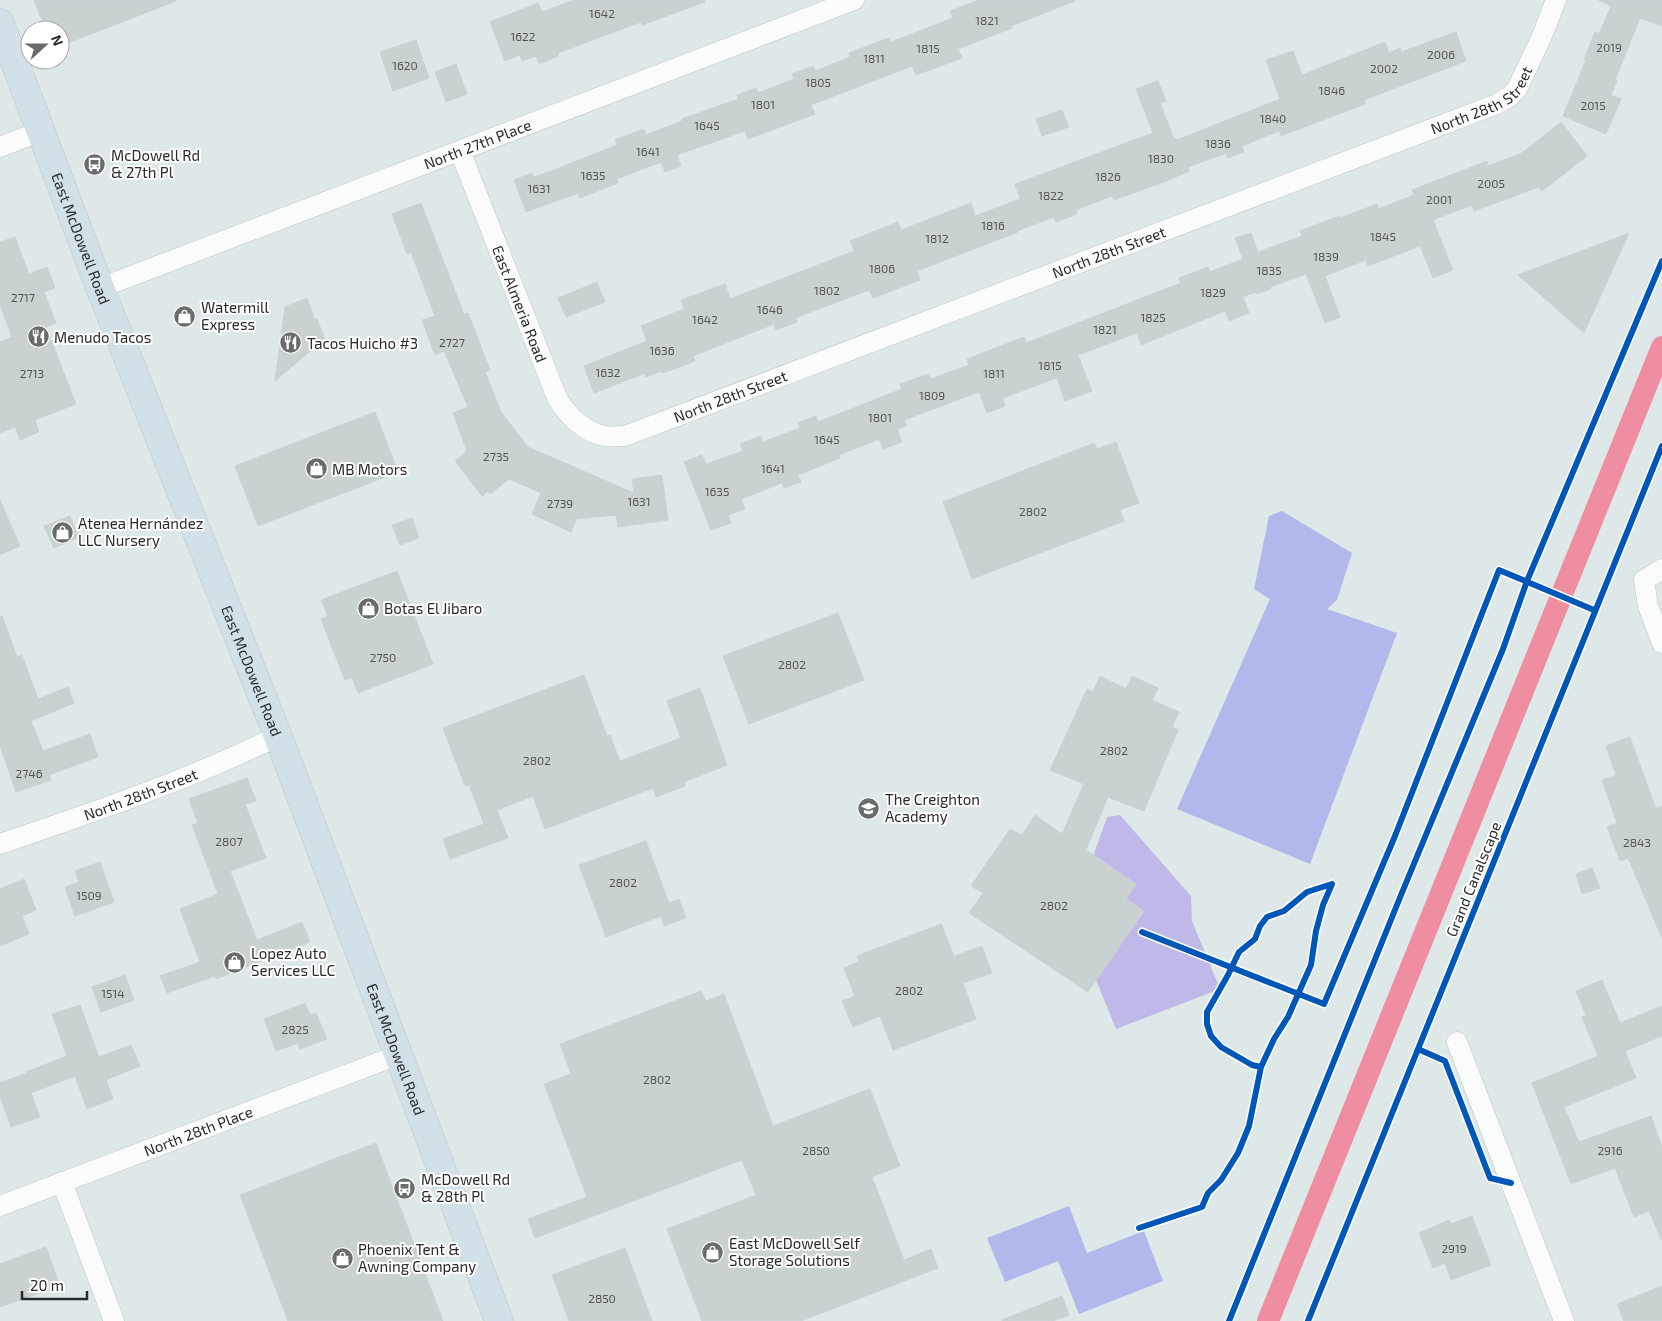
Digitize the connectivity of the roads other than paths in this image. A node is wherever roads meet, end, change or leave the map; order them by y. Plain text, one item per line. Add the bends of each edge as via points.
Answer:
1 (854, 0) edge
2 (1556, 0) edge
3 (0, 23) edge
4 (41, 131) junction
5 (0, 147) edge
6 (460, 150) junction
7 (100, 288) junction
8 (604, 436) joint
9 (1662, 569) edge
10 (1662, 642) edge
11 (278, 736) junction
12 (0, 844) edge
13 (1457, 1042) dead end
14 (398, 1055) junction
15 (62, 1182) junction
16 (0, 1206) edge
17 (114, 1321) edge
18 (499, 1321) edge
19 (1564, 1321) edge

1 - 6 street, North 27th Place
2 - 8 street, North 28th Street via 1517,89 1497,104 642,430 625,436
3 - 4 main road, East McDowell Road
4 - 5 street
4 - 7 main road, East McDowell Road
6 - 7 street, North 27th Place
6 - 8 street, East Almeria Road via 557,398 582,426
7 - 11 main road, East McDowell Road
9 - 10 street via 1644,580 1648,606
11 - 12 street, North 28th Street via 244,753 119,802
11 - 14 main road, East McDowell Road
13 - 19 street
14 - 15 street, North 28th Place
14 - 18 main road, East McDowell Road
15 - 16 street, North 28th Place
15 - 17 street

